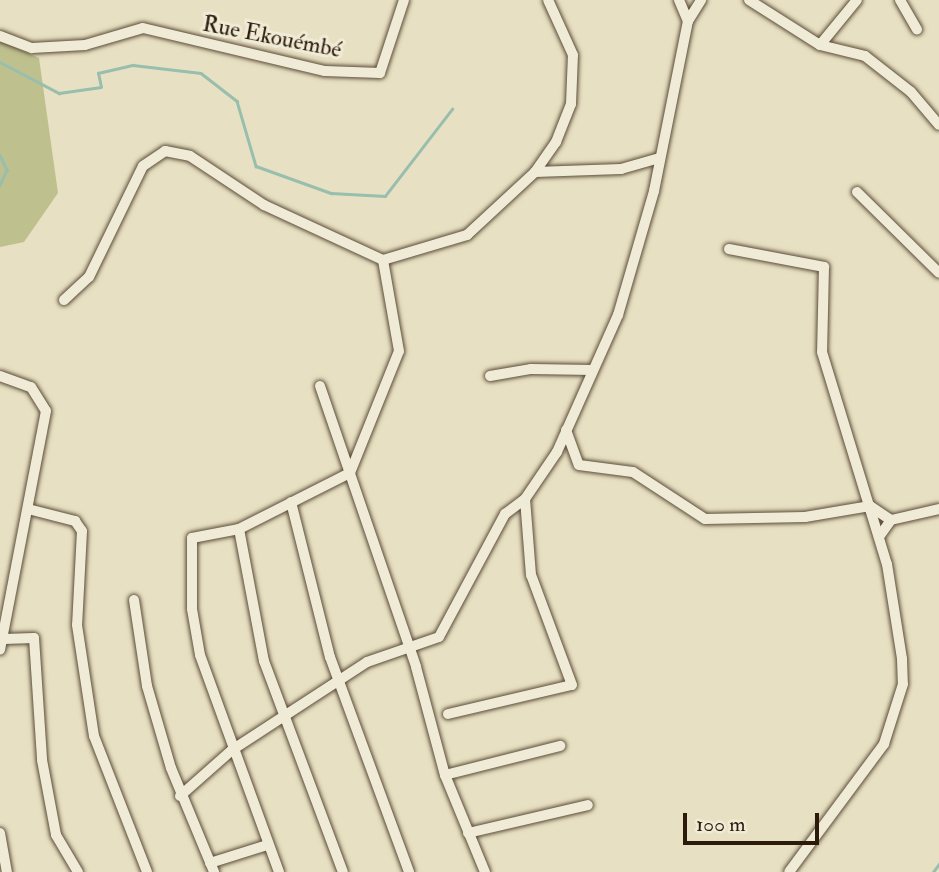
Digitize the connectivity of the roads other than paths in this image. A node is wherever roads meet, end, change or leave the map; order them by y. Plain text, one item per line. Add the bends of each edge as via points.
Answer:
1 (404, 0) edge
2 (548, 0) edge
3 (679, 0) edge
4 (701, 0) edge
5 (749, 0) edge
6 (857, 0) edge
7 (900, 0) edge
8 (688, 21) junction
9 (917, 29) dead end
10 (0, 36) edge
11 (820, 46) junction
12 (939, 125) edge
13 (659, 158) junction
14 (535, 172) junction
15 (857, 192) dead end
16 (729, 248) dead end
17 (383, 260) junction
18 (939, 271) edge
19 (64, 300) dead end
20 (593, 370) junction
21 (0, 376) edge
22 (490, 376) dead end
23 (320, 386) dead end
24 (566, 430) junction
25 (350, 473) junction
26 (525, 499) junction
27 (291, 502) junction
28 (870, 506) junction
29 (28, 509) junction
30 (939, 509) edge
31 (891, 520) junction
32 (239, 530) junction
33 (879, 537) junction
34 (134, 600) dead end
35 (2, 645) edge
36 (408, 646) junction
37 (342, 679) junction
38 (448, 714) dead end
39 (288, 715) junction
40 (560, 746) dead end
41 (232, 750) junction
42 (445, 775) junction
43 (180, 796) junction
44 (588, 805) dead end
45 (0, 833) edge
46 (468, 833) junction
47 (267, 845) junction
48 (212, 867) edge
49 (7, 872) edge
50 (78, 872) edge
51 (147, 872) edge
52 (279, 872) edge
53 (343, 872) edge
54 (410, 872) edge
55 (485, 872) edge
56 (789, 872) edge

1 - 10 street, Rue Ekouémbé via 380,73 325,71 144,28 85,46 32,48
2 - 14 street via 576,70 556,142
3 - 8 street
4 - 8 street
5 - 11 street
6 - 11 street
7 - 9 street
8 - 13 street
11 - 12 street via 865,56 911,92
13 - 14 street via 621,169
13 - 20 street via 618,315
14 - 17 street via 467,235
15 - 18 street
16 - 28 street via 824,267 822,352
17 - 19 street via 264,205 190,156 165,151 143,166 96,265
17 - 25 street via 399,351
20 - 22 street
20 - 24 street
21 - 29 street via 31,387 46,411
23 - 25 street
24 - 26 street
24 - 28 street via 579,465 633,471 705,519 805,517
25 - 27 street
25 - 36 street
26 - 36 street via 505,514 439,637
26 - 38 street via 531,575 572,685
27 - 32 street
27 - 37 street
28 - 31 street
28 - 33 street
29 - 35 street
29 - 51 street via 75,521 82,531 77,625 94,736
30 - 31 street
31 - 33 street
32 - 39 street via 264,661
32 - 41 street via 192,538 192,609 200,655
33 - 56 street via 902,659 898,708 884,744
34 - 43 street via 147,686
35 - 50 street via 34,638 51,810 56,835
36 - 37 street
36 - 42 street
37 - 39 street
37 - 54 street
39 - 41 street
39 - 53 street
40 - 42 street
41 - 43 street
41 - 47 street
42 - 46 street
43 - 48 street
44 - 46 street
45 - 49 street
46 - 55 street
47 - 48 street
47 - 52 street

